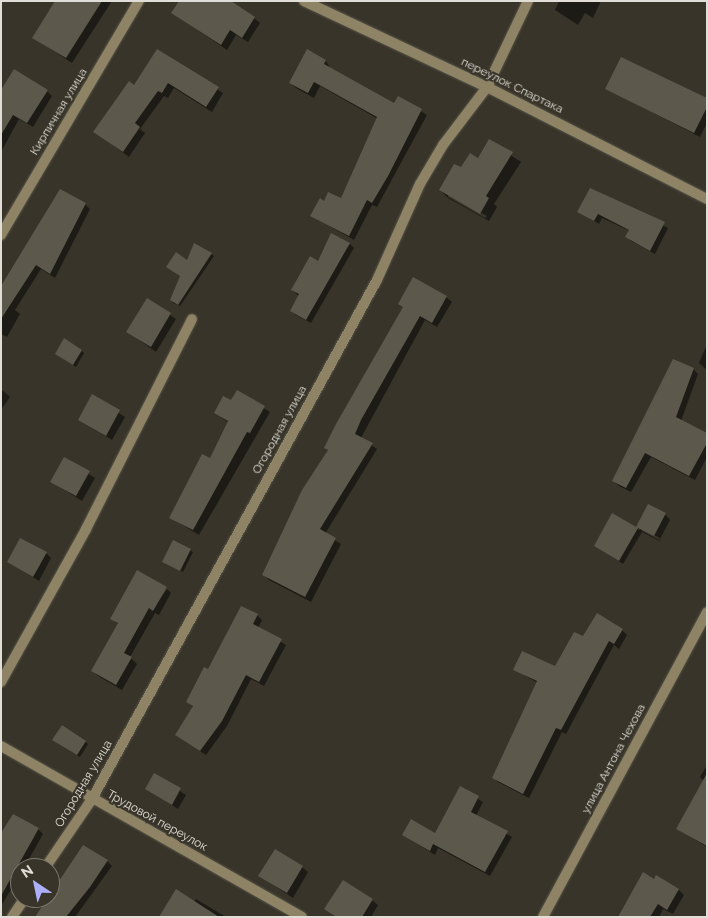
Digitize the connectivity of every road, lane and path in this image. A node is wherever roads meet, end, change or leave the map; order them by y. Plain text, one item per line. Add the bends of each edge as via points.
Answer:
1 (139, 1) edge
2 (304, 1) edge
3 (528, 1) edge
4 (487, 87) junction
5 (707, 199) edge
6 (1, 235) edge
7 (192, 319) dead end
8 (707, 612) edge
9 (1, 682) edge
10 (1, 746) edge
11 (92, 799) junction
12 (52, 858) edge
13 (302, 917) edge
14 (542, 917) edge

1 - 6 street, Кирпичная улица
2 - 4 street, переулок Спартака
3 - 4 street, Огородная улица
4 - 5 street, переулок Спартака
4 - 11 street, Огородная улица via 443,145 420,184 377,280
7 - 9 street via 86,529
8 - 14 street, улица Антона Чехова
10 - 11 street, Трудовой переулок
11 - 12 street, Огородная улица
11 - 13 street, Трудовой переулок

